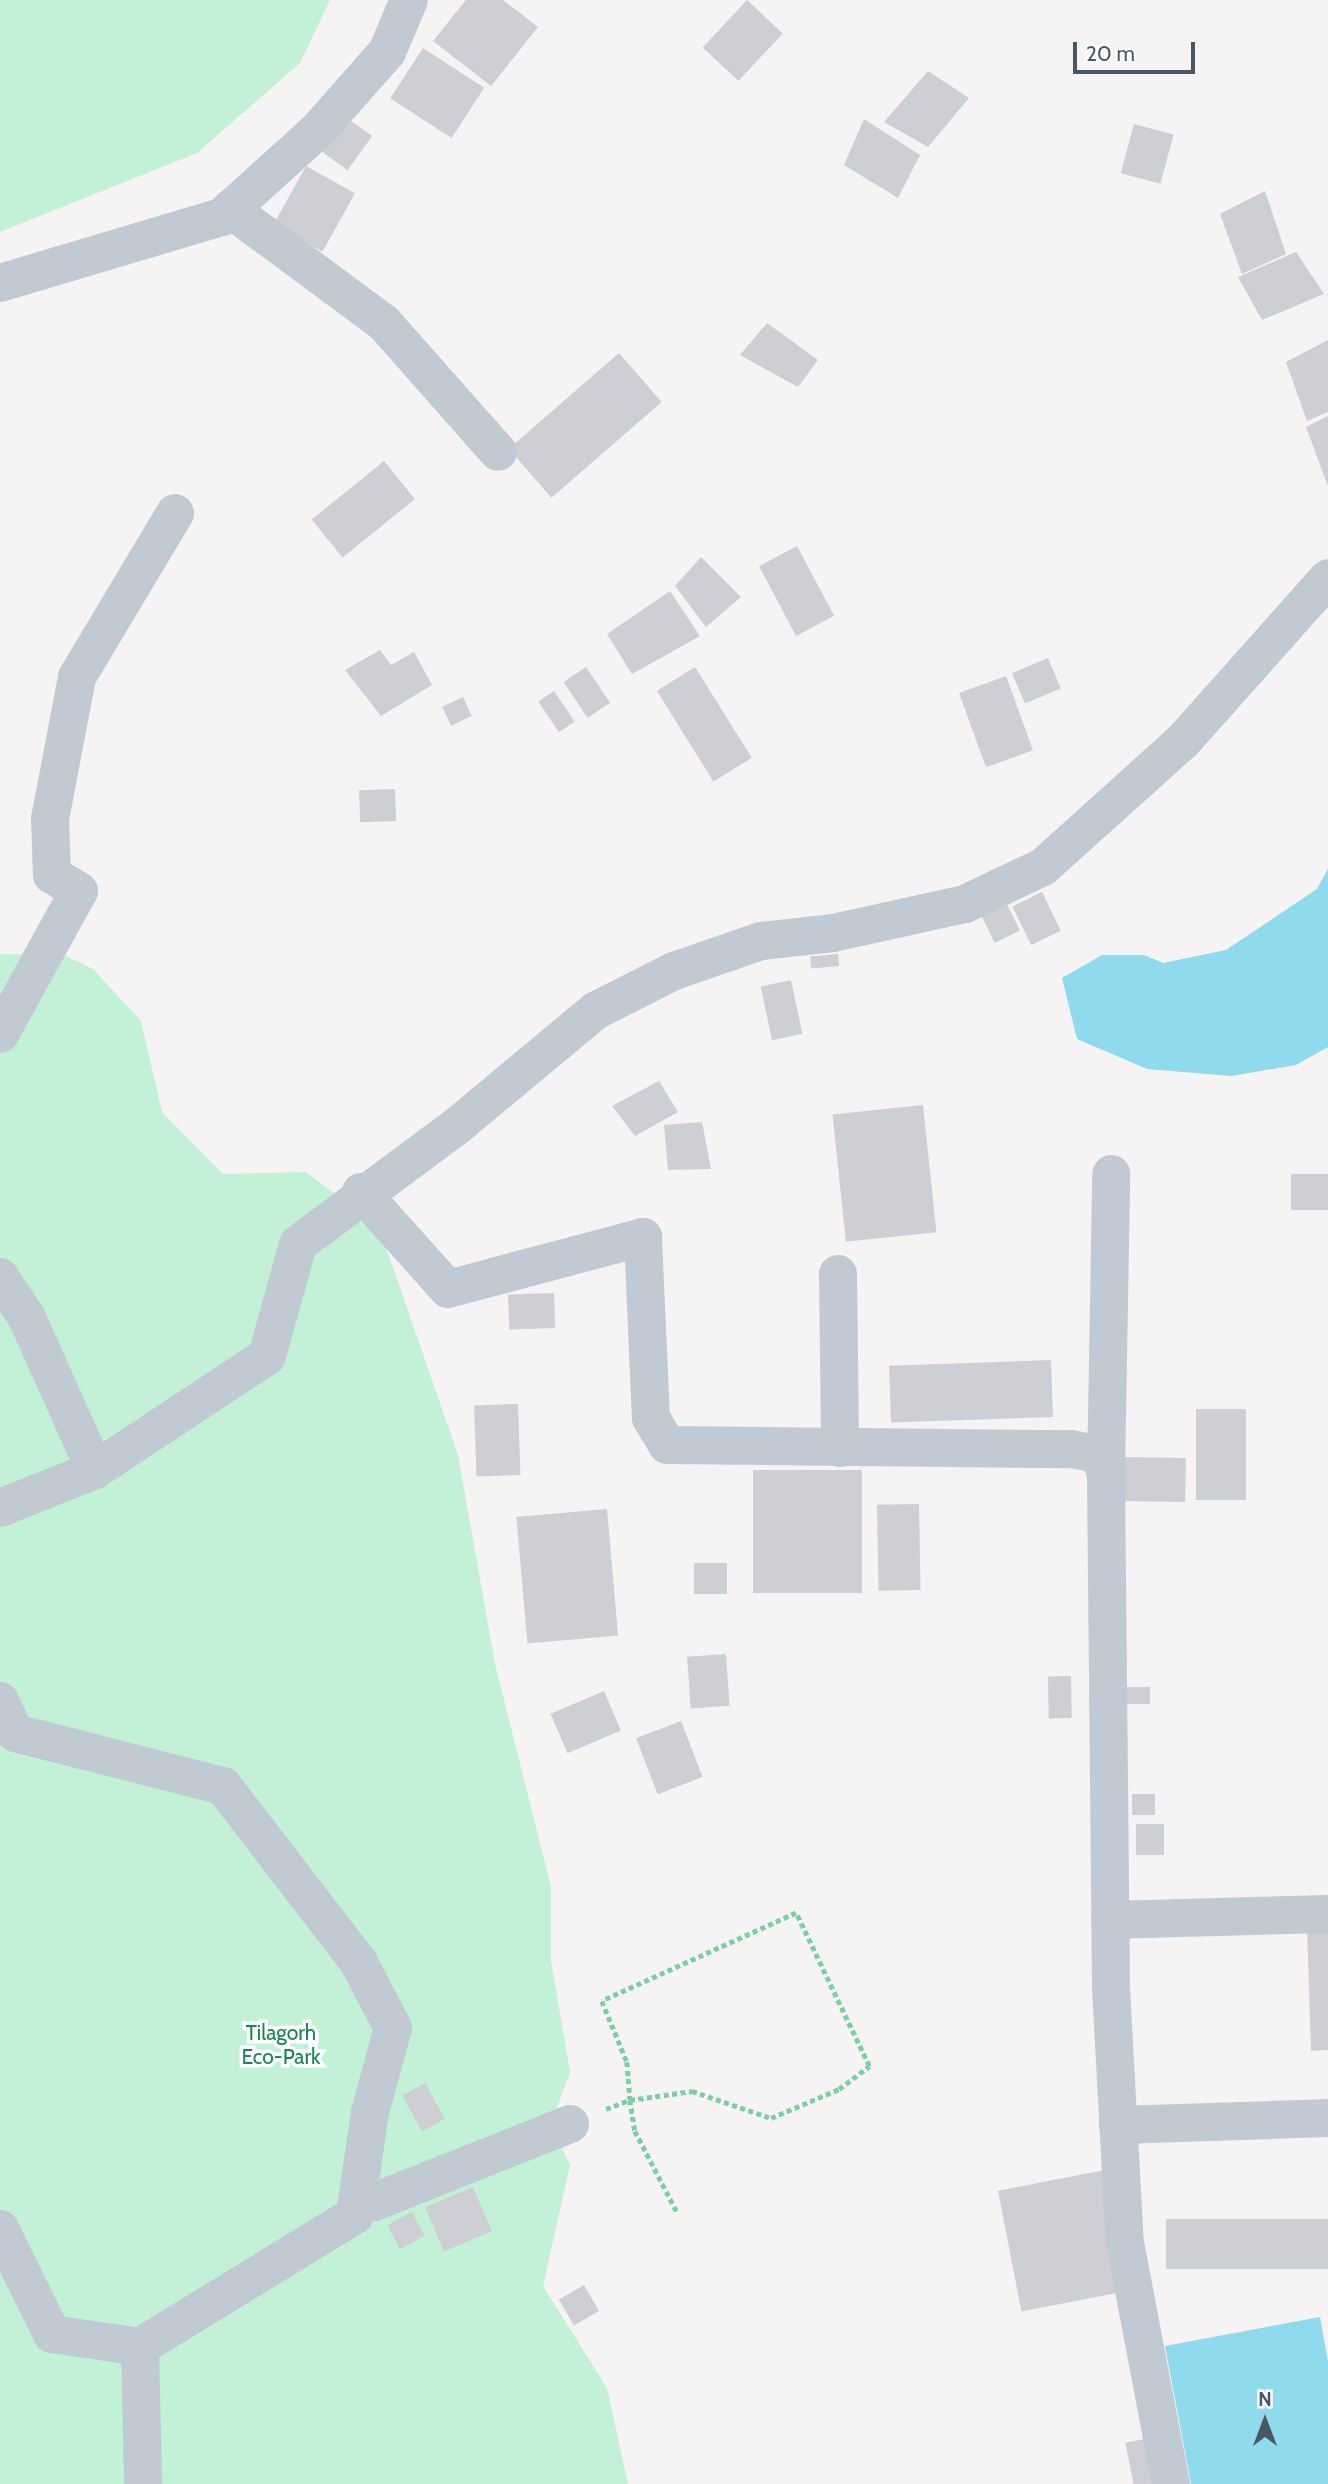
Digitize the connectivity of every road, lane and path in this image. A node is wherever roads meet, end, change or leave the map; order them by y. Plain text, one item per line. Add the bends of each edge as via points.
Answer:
1 (409, 0) edge
2 (230, 209) junction
3 (0, 283) edge
4 (498, 452) dead end
5 (175, 513) dead end
6 (1328, 578) edge
7 (0, 1034) edge
8 (1111, 1174) dead end
9 (361, 1192) junction
10 (838, 1274) dead end
11 (0, 1277) edge
12 (840, 1448) junction
13 (95, 1470) junction
14 (1106, 1475) junction
15 (0, 1508) edge
16 (0, 1700) edge
17 (1328, 1914) edge
18 (1110, 1920) junction
19 (630, 2100) junction
20 (1328, 2118) edge
21 (570, 2124) dead end
22 (1118, 2125) junction
23 (359, 2185) junction
24 (678, 2214) dead end
25 (0, 2229) edge
26 (140, 2347) junction
27 (143, 2484) edge
28 (1171, 2484) edge

1 - 2 street via 387,52 317,131
2 - 3 street via 222,217
2 - 4 street via 384,323
5 - 7 street via 77,677 50,819 52,875 79,891
6 - 9 street via 1183,741 1043,867 965,904 832,933 761,941 674,971 595,1010 457,1126
8 - 14 street
9 - 12 street via 448,1289 643,1237 651,1418 667,1444
9 - 13 street via 298,1244 267,1356
10 - 12 street
11 - 13 street via 27,1318
12 - 14 street via 1072,1449 1100,1455
13 - 15 street
14 - 18 street
16 - 23 street via 15,1733 223,1786 358,1961 393,2028
17 - 18 street
18 - 22 street
19 - 19 path via 692,2091 771,2118 839,2090 869,2066 796,1913 602,2001 627,2062
19 - 24 path via 635,2131
20 - 22 street
21 - 23 street via 374,2202
22 - 28 street via 1125,2243
23 - 26 street via 355,2215
25 - 26 street via 52,2334
26 - 27 street

